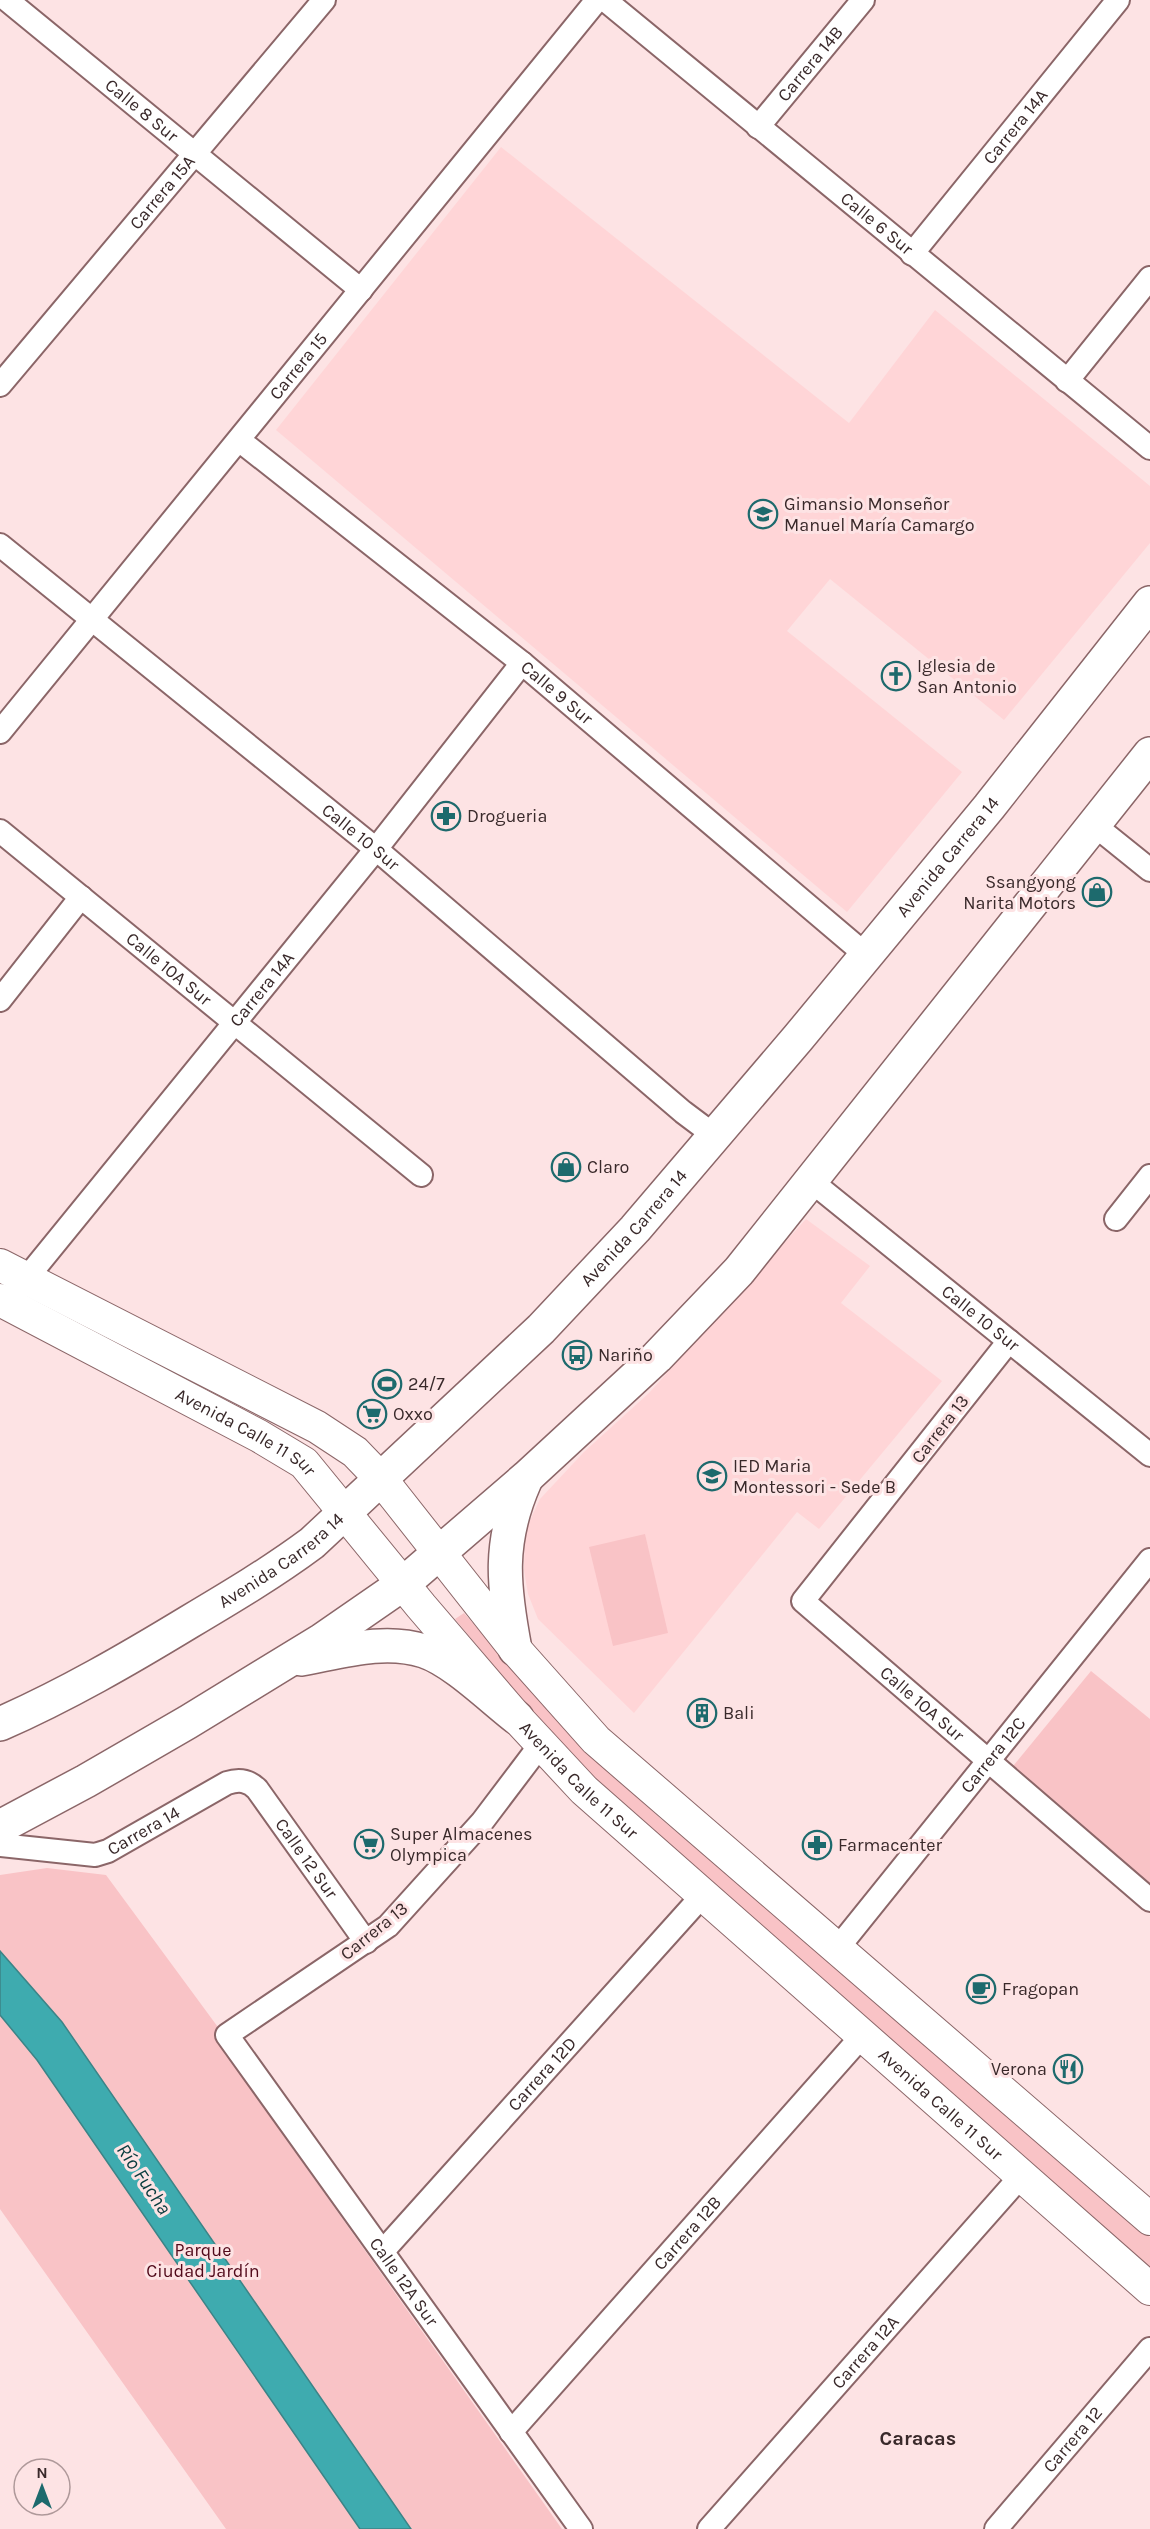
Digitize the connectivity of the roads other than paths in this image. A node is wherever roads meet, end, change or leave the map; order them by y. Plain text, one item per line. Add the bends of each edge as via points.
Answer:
1 (7, 0) edge
2 (324, 0) edge
3 (597, 0) edge
4 (605, 0) edge
5 (863, 0) edge
6 (1118, 0) edge
7 (758, 127) junction
8 (195, 154) junction
9 (912, 254) junction
10 (1150, 278) edge
11 (361, 290) junction
12 (1067, 381) junction
13 (0, 385) edge
14 (239, 440) junction
15 (1150, 448) edge
16 (0, 545) edge
17 (1150, 603) edge
18 (90, 618) junction
19 (522, 663) junction
20 (0, 732) edge
21 (1150, 754) edge
22 (1093, 824) junction
23 (0, 831) edge
24 (376, 849) junction
25 (1150, 870) edge
26 (81, 897) junction
27 (866, 955) junction
28 (0, 999) edge
29 (234, 1022) junction
30 (715, 1136) junction
31 (421, 1174) dead end
32 (1150, 1176) edge
33 (811, 1181) junction
34 (1116, 1219) dead end
35 (13, 1272) edge
36 (2, 1305) edge
37 (1009, 1341) junction
38 (1150, 1455) edge
39 (527, 1477) junction
40 (381, 1479) junction
41 (345, 1512) junction
42 (440, 1554) junction
43 (1150, 1560) edge
44 (403, 1584) junction
45 (803, 1601) joint
46 (514, 1649) junction
47 (284, 1662) junction
48 (517, 1718) junction
49 (0, 1724) edge
50 (541, 1744) junction
51 (988, 1761) junction
52 (244, 1780) joint
53 (0, 1827) edge
54 (0, 1845) edge
55 (702, 1896) junction
56 (1150, 1900) edge
57 (366, 1942) junction
58 (837, 1949) junction
59 (227, 2035) joint
60 (862, 2036) junction
61 (1021, 2176) junction
62 (1150, 2219) edge
63 (383, 2252) junction
64 (1150, 2289) edge
65 (1150, 2349) edge
66 (512, 2432) junction
67 (581, 2529) edge
68 (709, 2529) edge
69 (996, 2529) edge

1 - 8 street, Calle 8 Sur
2 - 8 street, Carrera 15A
3 - 11 street, Carrera 15
4 - 7 street, Calle 6 Sur
5 - 7 street, Carrera 14B
6 - 9 street, Carrera 14A
7 - 9 street, Calle 6 Sur
8 - 11 street, Calle 8 Sur
8 - 13 street, Carrera 15A
9 - 12 street, Calle 6 Sur
10 - 12 street
11 - 14 street, Carrera 15
12 - 15 street, Calle 6 Sur
14 - 18 street, Carrera 15
14 - 19 street, Calle 9 Sur
16 - 18 street, Calle 10 Sur
17 - 27 main road, Avenida Carrera 14
18 - 20 street, Carrera 15
18 - 24 street, Calle 10 Sur
19 - 24 street, Carrera 14A
19 - 27 street, Calle 9 Sur
21 - 22 main road
22 - 25 street
22 - 33 main road
23 - 26 street, Calle 10A Sur
24 - 29 street, Carrera 14A
24 - 30 street, Calle 10 Sur
26 - 28 street
26 - 29 street, Calle 10A Sur
27 - 30 main road, Avenida Carrera 14
29 - 31 street, Calle 10A Sur
29 - 35 street, Carrera 14A
30 - 40 main road, Avenida Carrera 14 via 541,1329
32 - 34 street
33 - 37 street, Calle 10 Sur
33 - 39 main road via 700,1314
35 - 36 street, Carrera 14A
35 - 40 main road, Avenida Calle 11 Sur via 317,1427 355,1452
36 - 41 main road, Avenida Calle 11 Sur via 290,1453 314,1474
37 - 38 street, Calle 10 Sur
37 - 45 street, Carrera 13
39 - 42 main road
39 - 46 main road via 512,1516 504,1567
40 - 41 main road, Avenida Carrera 14
40 - 42 main road, Avenida Calle 11 Sur
41 - 44 main road, Avenida Calle 11 Sur
41 - 49 main road, Avenida Carrera 14 via 312,1543 242,1590 54,1699
42 - 44 main road
42 - 46 main road, Avenida Calle 11 Sur
43 - 51 street, Carrera 12C
44 - 47 main road
44 - 48 main road, Avenida Calle 11 Sur
45 - 51 street, Calle 10A Sur
46 - 58 main road, Avenida Calle 11 Sur via 612,1755
47 - 48 main road via 370,1647 406,1647 442,1660
47 - 53 main road via 86,1781
48 - 50 main road, Avenida Calle 11 Sur
50 - 55 main road, Avenida Calle 11 Sur via 607,1812
50 - 57 street, Carrera 13 via 482,1822 404,1910
51 - 56 street, Calle 10A Sur
51 - 58 street, Carrera 12C
52 - 54 street, Carrera 14 via 226,1783 95,1855
52 - 57 street, Calle 12 Sur via 257,1789
55 - 60 main road, Avenida Calle 11 Sur
55 - 63 street, Carrera 12D
57 - 59 street, Carrera 13
58 - 62 main road, Avenida Calle 11 Sur
59 - 63 street, Calle 12A Sur
60 - 61 main road, Avenida Calle 11 Sur
60 - 66 street, Carrera 12B
61 - 64 main road, Avenida Calle 11 Sur
61 - 68 street, Carrera 12A
63 - 66 street, Calle 12A Sur
65 - 69 street, Carrera 12
66 - 67 street, Calle 12A Sur

